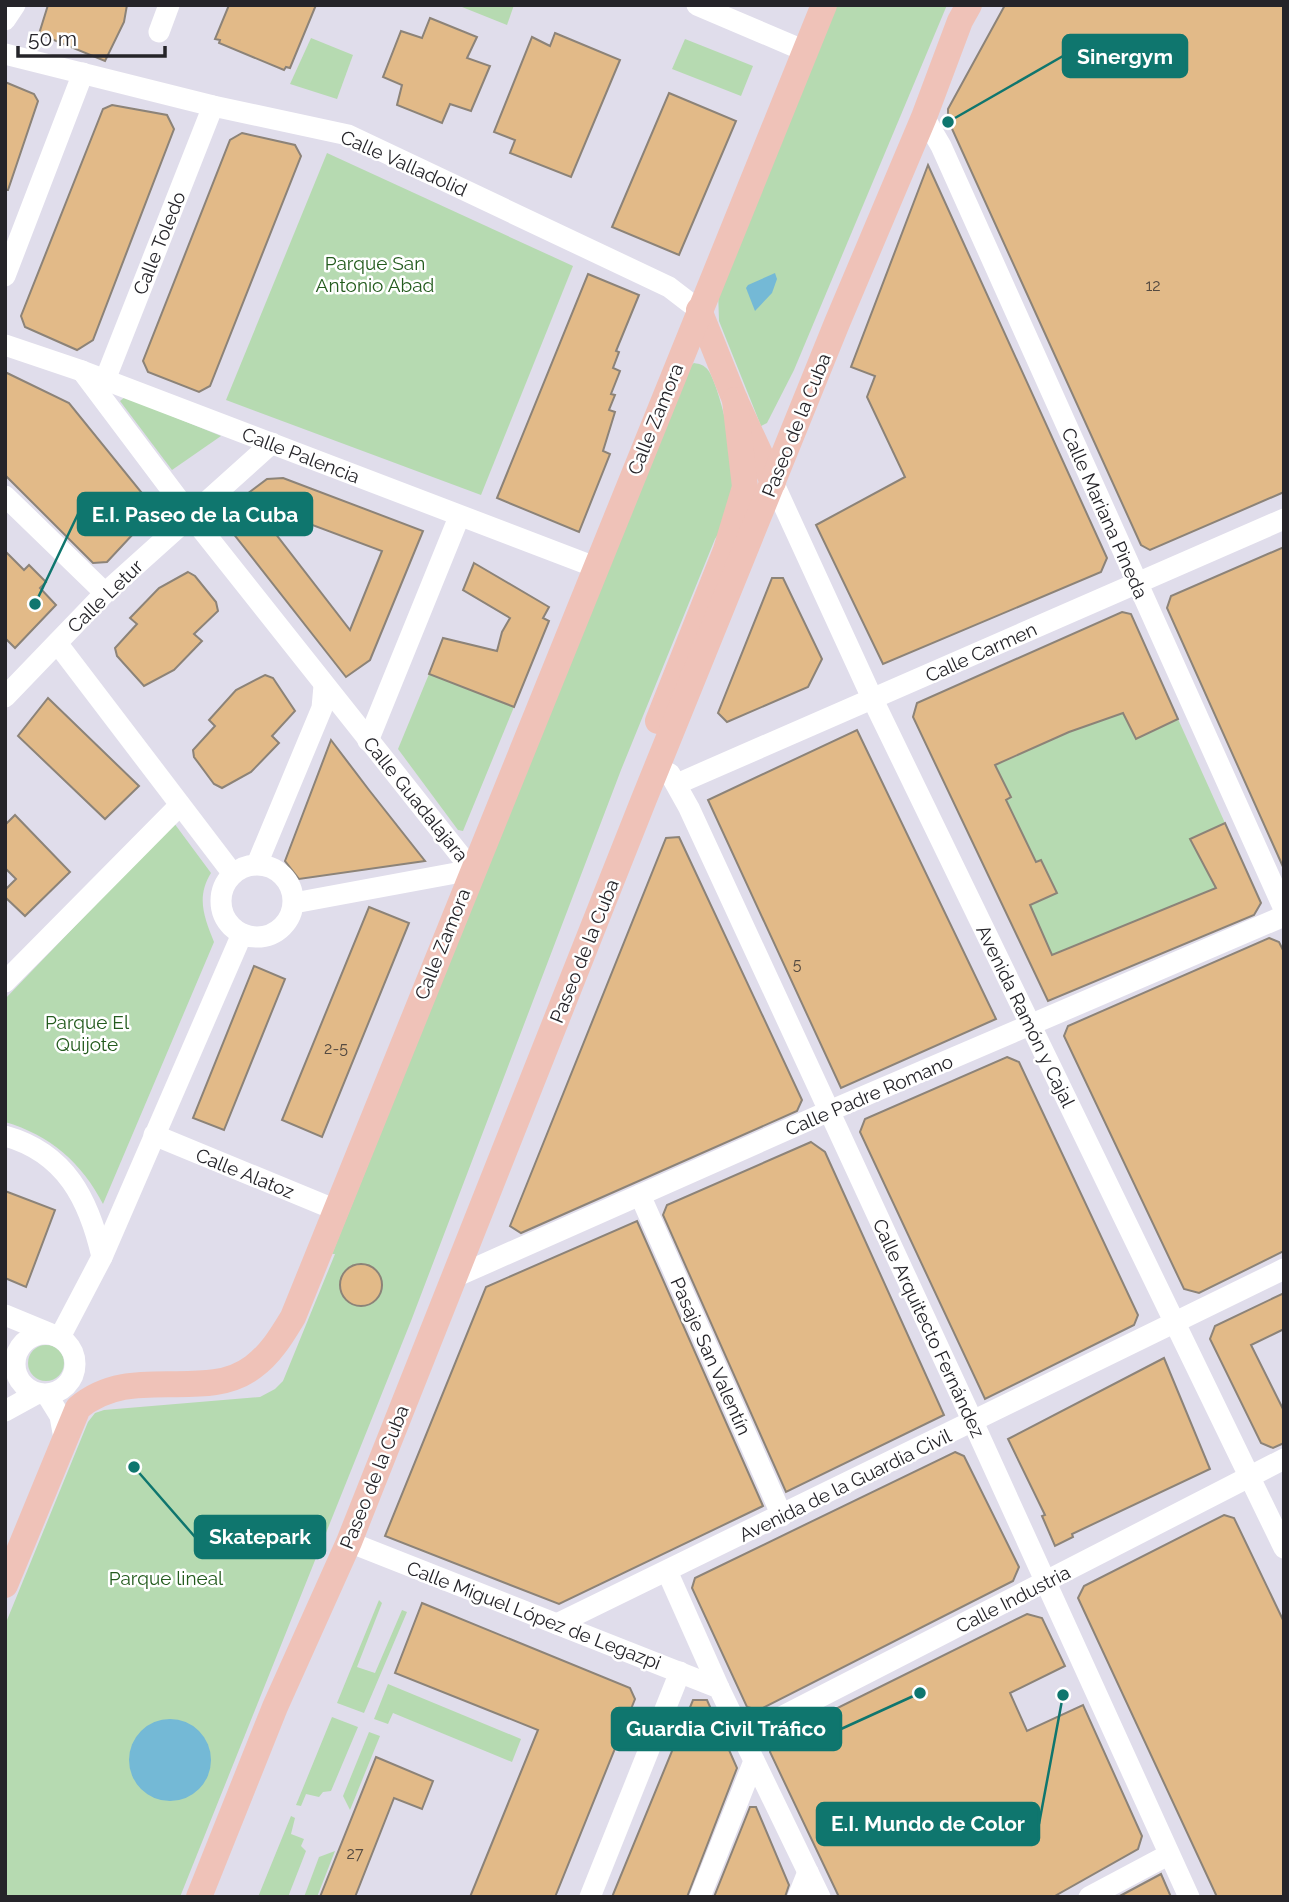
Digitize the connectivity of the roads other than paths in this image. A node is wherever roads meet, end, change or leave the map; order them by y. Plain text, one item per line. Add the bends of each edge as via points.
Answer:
1 (15, 5) edge
2 (169, 5) edge
3 (697, 5) edge
4 (824, 5) edge
5 (970, 5) edge
6 (5, 20) edge
7 (159, 32) dead end
8 (805, 51) junction
9 (5, 54) edge
10 (83, 74) junction
11 (213, 106) junction
12 (924, 117) junction
13 (5, 276) edge
14 (699, 310) junction
15 (5, 345) edge
16 (82, 371) junction
17 (105, 380) junction
18 (735, 400) junction
19 (272, 443) junction
20 (773, 482) junction
21 (5, 496) edge
22 (191, 516) junction
23 (459, 517) junction
24 (1284, 519) edge
25 (595, 567) junction
26 (1137, 584) junction
27 (105, 593) junction
28 (57, 643) junction
29 (324, 686) junction
30 (5, 697) edge
31 (873, 700) junction
32 (368, 741) junction
33 (668, 776) junction
34 (180, 805) junction
35 (257, 864) junction
36 (472, 870) junction
37 (233, 874) junction
38 (294, 903) junction
39 (1284, 909) edge
40 (1284, 916) edge
41 (242, 934) junction
42 (5, 982) edge
43 (1031, 1026) junction
44 (827, 1112) junction
45 (154, 1135) junction
46 (5, 1136) edge
47 (640, 1195) junction
48 (336, 1210) junction
49 (102, 1257) junction
50 (1284, 1269) edge
51 (455, 1277) junction
52 (5, 1315) edge
53 (1174, 1323) junction
54 (57, 1336) junction
55 (10, 1364) edge
56 (41, 1394) junction
57 (5, 1411) edge
58 (973, 1422) junction
59 (64, 1438) junction
60 (1284, 1459) edge
61 (1248, 1477) junction
62 (782, 1516) junction
63 (349, 1542) junction
64 (1284, 1548) edge
65 (667, 1571) junction
66 (1046, 1582) junction
67 (5, 1585) edge
68 (557, 1624) junction
69 (680, 1672) junction
70 (719, 1688) junction
71 (742, 1737) junction
72 (754, 1761) junction
73 (1168, 1855) junction
74 (808, 1872) junction
75 (199, 1897) edge
76 (590, 1897) edge
77 (700, 1897) edge
78 (798, 1897) edge
79 (820, 1897) edge
80 (1089, 1897) edge
81 (1189, 1897) edge

1 - 6 street
2 - 7 street
3 - 8 street
4 - 8 main road, Calle Zamora
5 - 12 main road, Paseo de la Cuba
8 - 14 main road, Calle Zamora
9 - 10 street, Calle Valladolid
10 - 11 street, Calle Valladolid
10 - 13 street
11 - 14 street, Calle Valladolid via 348,135 669,287
11 - 17 street, Calle Toledo
12 - 20 main road, Paseo de la Cuba
12 - 26 street, Calle Mariana Pineda
14 - 18 main road
14 - 25 main road, Calle Zamora
15 - 16 street, Calle Palencia
16 - 17 street, Calle Palencia
16 - 22 street, Calle Guadalajara
17 - 19 street, Calle Palencia
18 - 20 main road
18 - 33 main road via 746,487 726,550 654,730
19 - 22 street, Calle Letur
19 - 23 street, Calle Palencia
20 - 31 street, Avenida Ramón y Cajal
20 - 33 main road, Paseo de la Cuba
21 - 27 street
22 - 27 street, Calle Letur
22 - 29 street, Calle Guadalajara
23 - 25 street, Calle Palencia
23 - 32 street
24 - 26 street, Calle Carmen
25 - 36 main road, Calle Zamora
26 - 31 street, Calle Carmen
26 - 39 street, Calle Mariana Pineda
27 - 28 street, Calle Letur
28 - 30 street, Calle Letur
28 - 34 street
29 - 32 street, Calle Guadalajara
29 - 35 street via 322,708
31 - 33 street, Calle Carmen
31 - 43 street, Avenida Ramón y Cajal
32 - 36 street, Calle Guadalajara
33 - 44 street, Calle Arquitecto Fernández
33 - 51 main road, Paseo de la Cuba
34 - 37 street
34 - 42 street
35 - 37 street
35 - 38 street via 269,866 287,880
36 - 38 street, Calle Guadalajara
36 - 48 main road, Calle Zamora
37 - 41 street via 225,884 222,909 227,921
38 - 41 street via 276,932
40 - 43 street, Calle Padre Romano
41 - 45 street
43 - 44 street, Calle Padre Romano
43 - 53 street, Avenida Ramón y Cajal
44 - 47 street, Calle Padre Romano
44 - 58 street, Calle Arquitecto Fernández
45 - 48 street, Calle Alatoz
45 - 49 street
46 - 49 street via 59,1166 77,1188 93,1217
47 - 51 street, Calle Padre Romano
47 - 62 street, Pasaje San Valentín
48 - 59 main road, Calle Zamora via 293,1317 252,1369 204,1383 107,1389 78,1408
49 - 54 street
50 - 53 street, Avenida de la Guardia Civil
51 - 63 main road, Paseo de la Cuba
52 - 54 street
53 - 58 street, Avenida de la Guardia Civil
53 - 61 street, Avenida Ramón y Cajal
54 - 55 street via 29,1338
54 - 56 street via 68,1343 75,1359 74,1375 57,1393
55 - 56 street via 25,1388
56 - 57 street
56 - 59 street via 60,1416
58 - 62 street, Avenida de la Guardia Civil
58 - 66 street, Calle Arquitecto Fernández
59 - 67 main road, Calle Zamora
60 - 61 street, Calle Industria
61 - 64 street, Avenida Ramón y Cajal
61 - 66 street, Calle Industria
62 - 65 street, Avenida de la Guardia Civil
63 - 68 street, Calle Miguel López de Legazpi
63 - 75 main road, Paseo de la Cuba via 275,1707
65 - 68 street, Avenida de la Guardia Civil
65 - 70 street
66 - 71 street, Calle Industria
66 - 73 street, Calle Arquitecto Fernández
68 - 69 street, Calle Miguel López de Legazpi
69 - 70 street, Calle Miguel López de Legazpi
69 - 76 street
70 - 71 street
71 - 72 street
72 - 74 street
72 - 77 street
73 - 80 street
73 - 81 street, Calle Arquitecto Fernández
74 - 78 street
74 - 79 street

